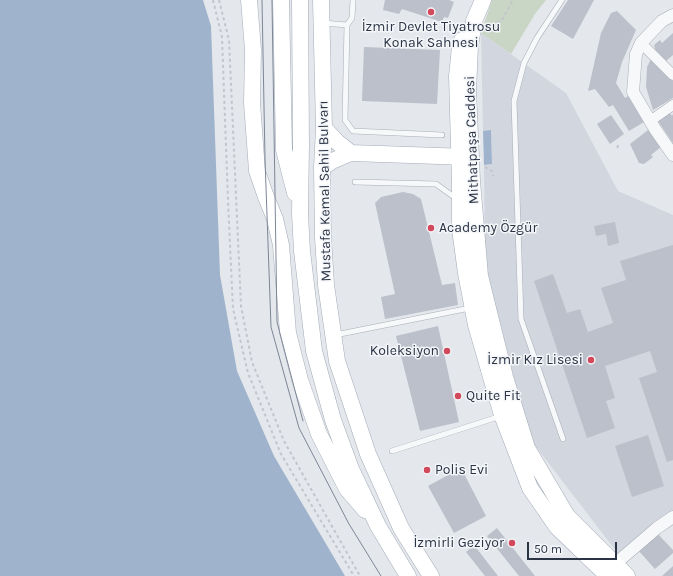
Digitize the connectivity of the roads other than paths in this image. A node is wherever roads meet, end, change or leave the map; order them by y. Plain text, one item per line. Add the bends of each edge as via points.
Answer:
1 (249, 0) edge
2 (281, 0) edge
3 (300, 0) edge
4 (321, 0) edge
5 (353, 0) edge
6 (476, 0) edge
7 (483, 0) edge
8 (562, 0) edge
9 (673, 15) edge
10 (322, 23) junction
11 (347, 25) junction
12 (641, 43) junction
13 (673, 75) edge
14 (673, 105) edge
15 (650, 121) junction
16 (324, 128) junction
17 (442, 134) dead end
18 (351, 153) junction
19 (673, 155) edge
20 (470, 160) junction
21 (322, 168) junction
22 (355, 182) dead end
23 (460, 203) junction
24 (300, 214) junction
25 (473, 307) junction
26 (333, 335) junction
27 (502, 416) junction
28 (563, 439) dead end
29 (392, 451) dead end
30 (673, 517) edge
31 (378, 526) junction
32 (610, 572) edge
33 (408, 576) edge
34 (431, 576) edge
35 (627, 576) edge

1 - 31 main road via 257,171 275,219 281,245 288,333 300,380 319,434 347,489
2 - 24 main road via 284,150
3 - 24 main road, Mustafa Kemal Sahil Bulvarı
4 - 10 main road, Mustafa Kemal Sahil Bulvarı
5 - 11 lane via 352,18
6 - 20 main road, Mithatpaşa Caddesi via 460,47 457,76
7 - 20 main road, Mithatpaşa Caddesi via 474,21 470,46
8 - 28 lane via 524,63 514,101 521,319
9 - 12 street via 662,21
10 - 11 lane
10 - 16 main road, Mustafa Kemal Sahil Bulvarı
11 - 17 lane via 346,120 353,131
12 - 13 street
12 - 15 street via 636,54 633,92
14 - 15 street
15 - 19 street
16 - 18 main road
16 - 21 main road, Mustafa Kemal Sahil Bulvarı
18 - 20 main road
18 - 21 main road
20 - 23 main road, Mithatpaşa Caddesi
20 - 32 main road, Mithatpaşa Caddesi via 480,276 505,377 527,448 567,516
21 - 26 main road, Mustafa Kemal Sahil Bulvarı via 326,285
22 - 23 lane via 436,184
23 - 25 main road, Mithatpaşa Caddesi via 460,229
24 - 31 main road, Mustafa Kemal Sahil Bulvarı via 314,351 333,420 351,469
25 - 26 lane
25 - 27 main road, Mithatpaşa Caddesi
26 - 34 main road, Mustafa Kemal Sahil Bulvarı via 337,360 368,454 401,528
27 - 29 lane
27 - 32 main road, Mithatpaşa Caddesi via 530,488 557,527
30 - 32 street
31 - 33 main road, Mustafa Kemal Sahil Bulvarı
32 - 35 main road, Mithatpaşa Caddesi

